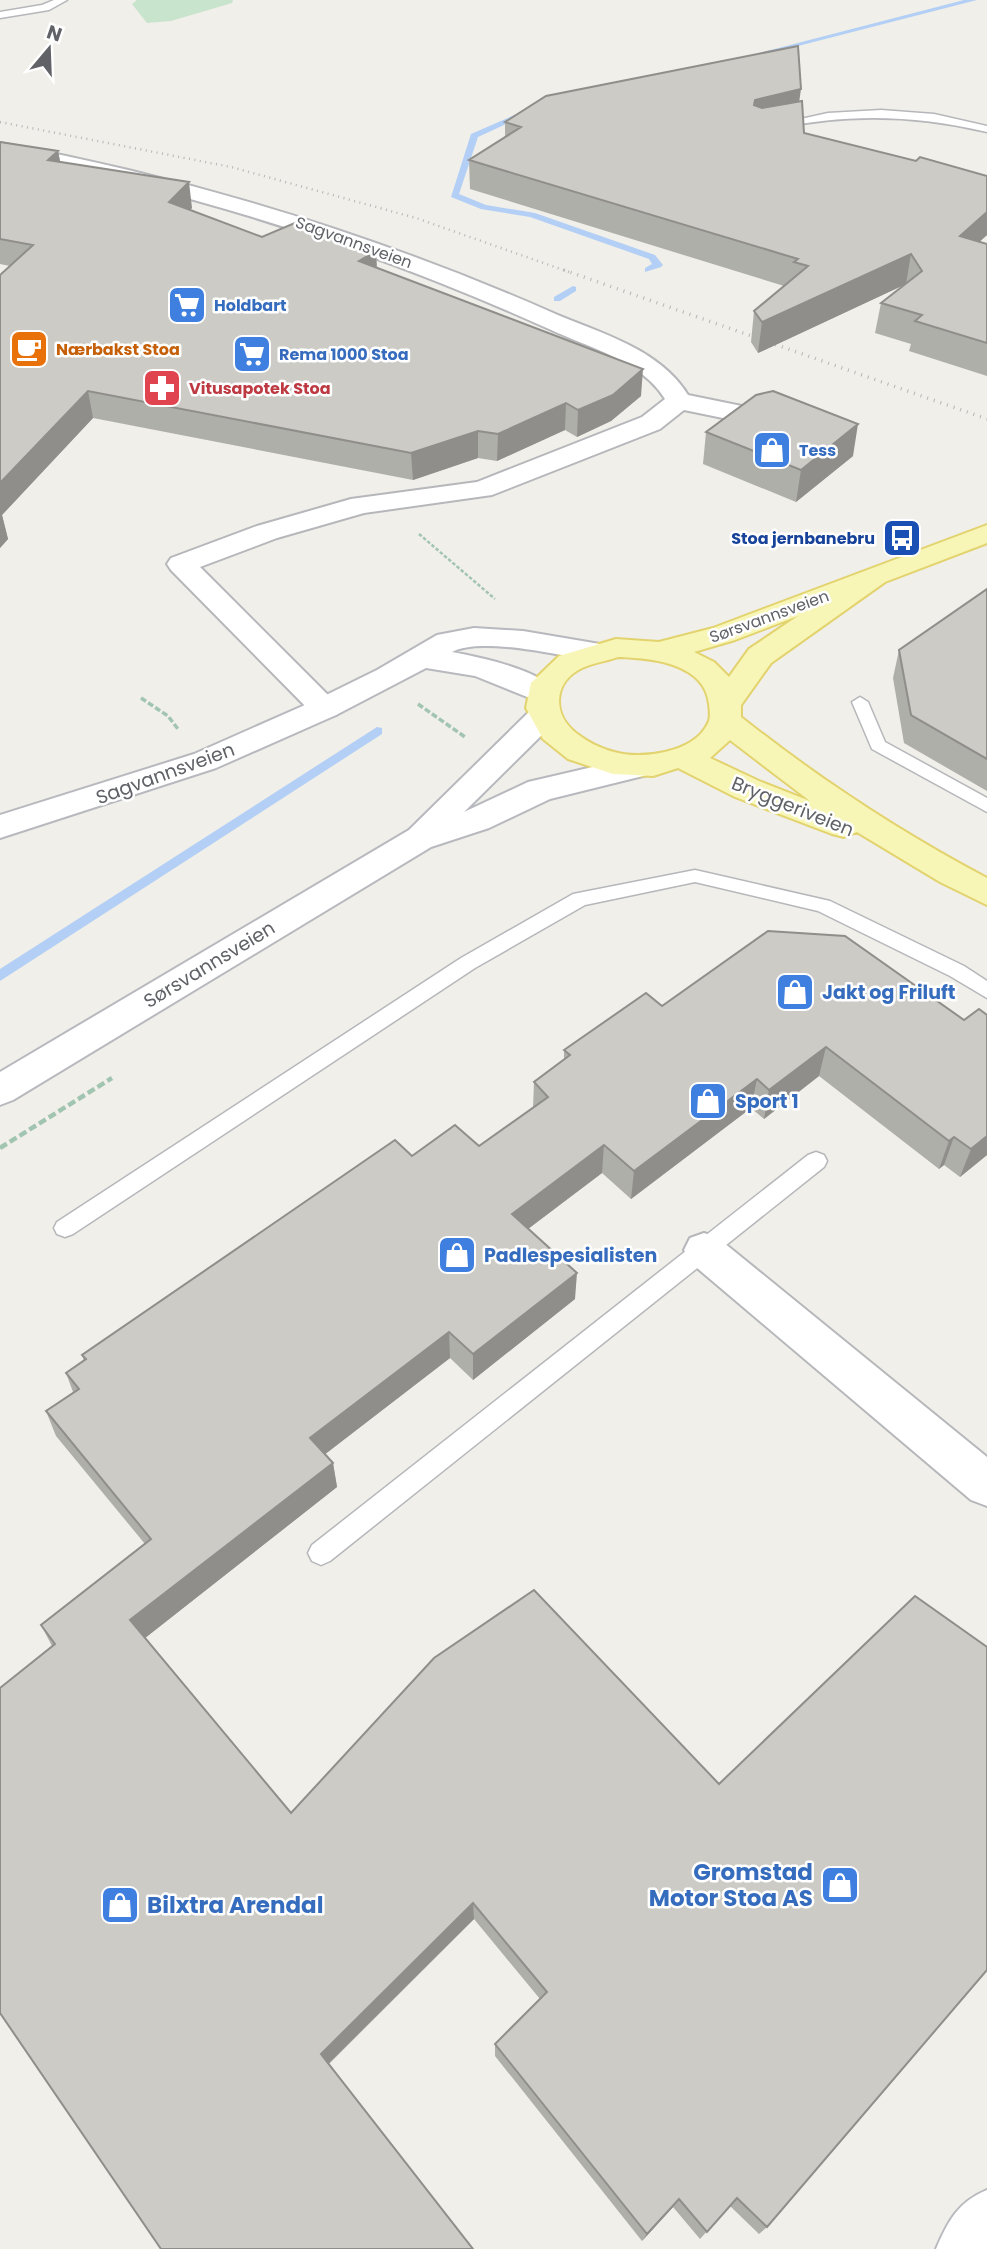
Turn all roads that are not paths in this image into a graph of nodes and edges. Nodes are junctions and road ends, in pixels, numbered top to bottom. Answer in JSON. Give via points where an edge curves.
{"nodes":[{"id":1,"x":62,"y":0,"type":"edge"},
{"id":2,"x":0,"y":15,"type":"edge"},
{"id":3,"x":987,"y":130,"type":"edge"},
{"id":4,"x":758,"y":131,"type":"edge"},
{"id":5,"x":0,"y":149,"type":"edge"},
{"id":6,"x":679,"y":401,"type":"junction"},
{"id":7,"x":757,"y":417,"type":"edge"},
{"id":8,"x":987,"y":533,"type":"edge"},
{"id":9,"x":875,"y":576,"type":"junction"},
{"id":10,"x":662,"y":651,"type":"junction"},
{"id":11,"x":594,"y":652,"type":"junction"},
{"id":12,"x":425,"y":658,"type":"junction"},
{"id":13,"x":860,"y":702,"type":"dead end"},
{"id":14,"x":543,"y":704,"type":"junction"},
{"id":15,"x":325,"y":708,"type":"junction"},
{"id":16,"x":726,"y":712,"type":"junction"},
{"id":17,"x":684,"y":758,"type":"junction"},
{"id":18,"x":645,"y":765,"type":"junction"},
{"id":19,"x":987,"y":806,"type":"edge"},
{"id":20,"x":0,"y":827,"type":"edge"},
{"id":21,"x":419,"y":839,"type":"junction"},
{"id":22,"x":905,"y":850,"type":"junction"},
{"id":23,"x":987,"y":893,"type":"edge"},
{"id":24,"x":987,"y":991,"type":"edge"},
{"id":25,"x":0,"y":1090,"type":"edge"},
{"id":26,"x":816,"y":1161,"type":"dead end"},
{"id":27,"x":65,"y":1227,"type":"dead end"},
{"id":28,"x":704,"y":1250,"type":"junction"},
{"id":29,"x":987,"y":1485,"type":"edge"},
{"id":30,"x":321,"y":1553,"type":"dead end"},
{"id":31,"x":987,"y":2219,"type":"edge"},
{"id":32,"x":965,"y":2249,"type":"edge"}],
"edges":[{"from":1,"to":2,"type":"lane","via":[[45,8]]},
{"from":3,"to":4,"type":"lane","via":[[914,114],[863,112],[805,118]]},
{"from":5,"to":6,"type":"street","name":"Sagvannsveien","via":[[172,183],[353,240],[514,304],[634,359],[662,377]]},
{"from":6,"to":7,"type":"street"},
{"from":6,"to":15,"type":"street","via":[[651,423],[482,489],[361,505],[267,532],[181,564]]},
{"from":8,"to":9,"type":"main road","name":"Sørsvannsveien"},
{"from":9,"to":10,"type":"main road","name":"Sørsvannsveien","via":[[724,634]]},
{"from":9,"to":16,"type":"main road","name":"Sørsvannsveien","via":[[760,656]]},
{"from":10,"to":11,"type":"main road"},
{"from":10,"to":16,"type":"main road","via":[[705,671],[719,685]]},
{"from":11,"to":12,"type":"street","name":"Sagvannsveien","via":[[474,637],[448,642]]},
{"from":11,"to":14,"type":"main road","via":[[570,661],[552,675]]},
{"from":12,"to":14,"type":"street","via":[[466,662],[510,675]]},
{"from":12,"to":15,"type":"street","name":"Sagvannsveien"},
{"from":13,"to":19,"type":"lane","via":[[878,745]]},
{"from":14,"to":18,"type":"main road","via":[[552,732],[569,747],[591,758]]},
{"from":14,"to":21,"type":"street","name":"Sørsvannsveien","via":[[501,762]]},
{"from":15,"to":20,"type":"street","name":"Sagvannsveien","via":[[205,761]]},
{"from":16,"to":17,"type":"main road","via":[[717,736]]},
{"from":16,"to":22,"type":"main road","name":"Bryggeriveien","via":[[775,761]]},
{"from":17,"to":18,"type":"main road"},
{"from":17,"to":22,"type":"main road","name":"Bryggeriveien","via":[[747,789]]},
{"from":18,"to":21,"type":"street","name":"Sørsvannsveien","via":[[540,790],[477,820]]},
{"from":21,"to":25,"type":"street","name":"Sørsvannsveien"},
{"from":22,"to":23,"type":"main road","name":"Bryggeriveien"},
{"from":24,"to":27,"type":"lane","via":[[957,971],[823,906],[695,876],[580,899],[468,963]]},
{"from":26,"to":28,"type":"lane"},
{"from":28,"to":29,"type":"street"},
{"from":28,"to":30,"type":"lane"},
{"from":31,"to":32,"type":"street"}]}
